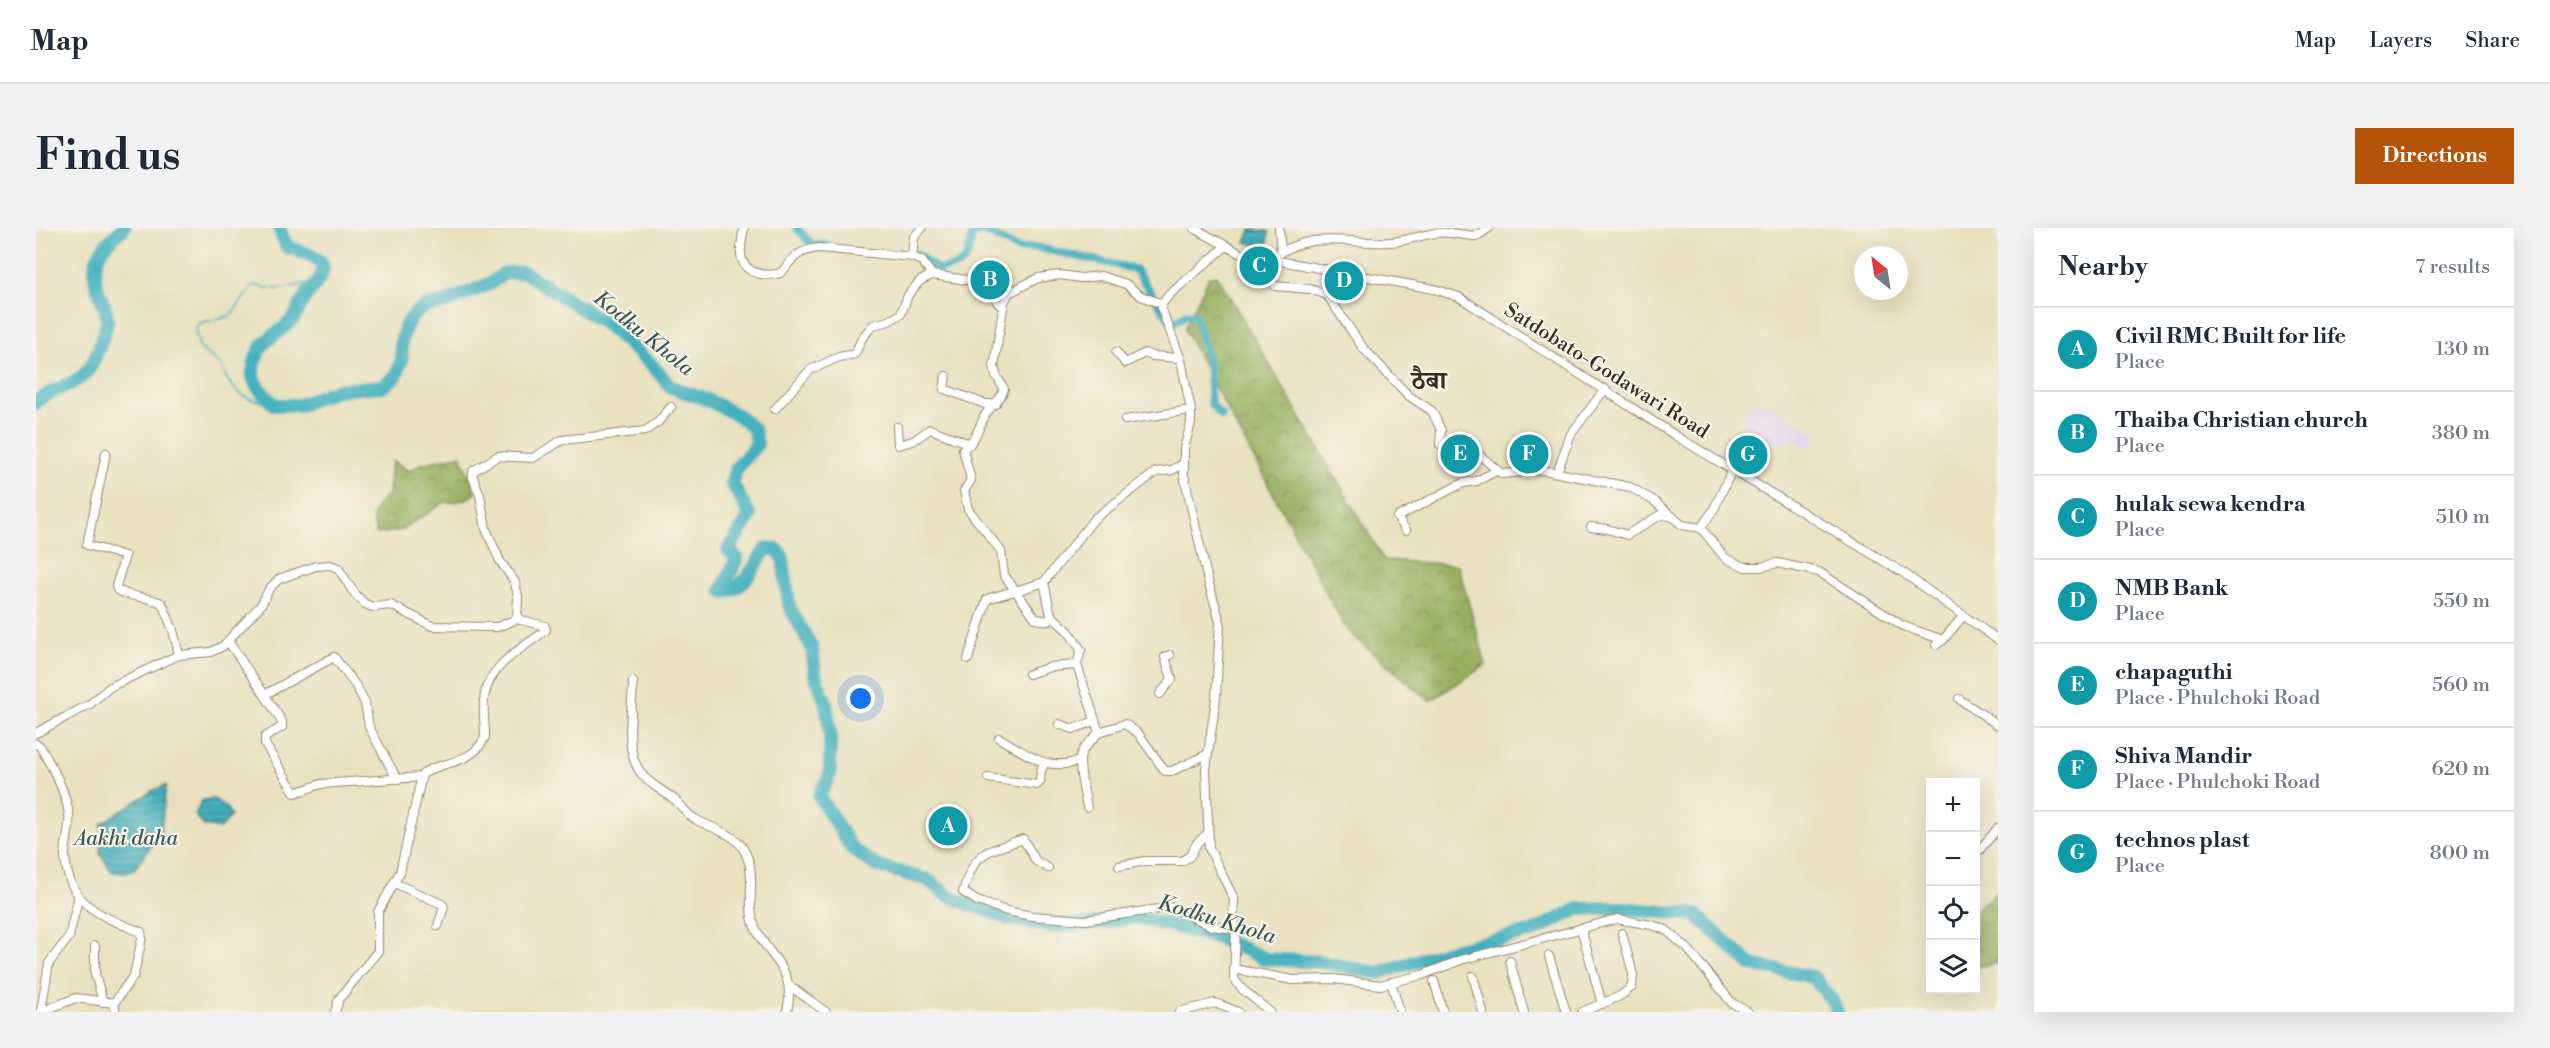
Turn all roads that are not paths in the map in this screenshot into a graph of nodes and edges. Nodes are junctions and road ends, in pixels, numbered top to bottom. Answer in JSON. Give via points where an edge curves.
{"nodes":[{"id":1,"x":744,"y":228,"type":"edge"},
{"id":2,"x":922,"y":228,"type":"edge"},
{"id":3,"x":1194,"y":228,"type":"edge"},
{"id":4,"x":1279,"y":228,"type":"edge"},
{"id":5,"x":1488,"y":228,"type":"edge"},
{"id":6,"x":1225,"y":247,"type":"junction"},
{"id":7,"x":1281,"y":251,"type":"junction"},
{"id":8,"x":912,"y":256,"type":"junction"},
{"id":9,"x":1272,"y":260,"type":"junction"},
{"id":10,"x":932,"y":275,"type":"junction"},
{"id":11,"x":1275,"y":286,"type":"dead end"},
{"id":12,"x":1162,"y":304,"type":"junction"},
{"id":13,"x":1003,"y":307,"type":"junction"},
{"id":14,"x":1116,"y":352,"type":"dead end"},
{"id":15,"x":1180,"y":358,"type":"junction"},
{"id":16,"x":945,"y":376,"type":"dead end"},
{"id":17,"x":1605,"y":389,"type":"junction"},
{"id":18,"x":996,"y":404,"type":"junction"},
{"id":19,"x":671,"y":407,"type":"dead end"},
{"id":20,"x":776,"y":409,"type":"dead end"},
{"id":21,"x":1191,"y":410,"type":"junction"},
{"id":22,"x":1125,"y":420,"type":"dead end"},
{"id":23,"x":897,"y":427,"type":"dead end"},
{"id":24,"x":970,"y":444,"type":"junction"},
{"id":25,"x":106,"y":453,"type":"dead end"},
{"id":26,"x":1183,"y":464,"type":"junction"},
{"id":27,"x":1732,"y":470,"type":"junction"},
{"id":28,"x":1496,"y":471,"type":"junction"},
{"id":29,"x":1557,"y":472,"type":"junction"},
{"id":30,"x":1672,"y":516,"type":"junction"},
{"id":31,"x":1591,"y":527,"type":"dead end"},
{"id":32,"x":1701,"y":528,"type":"junction"},
{"id":33,"x":1406,"y":530,"type":"dead end"},
{"id":34,"x":1044,"y":582,"type":"junction"},
{"id":35,"x":1014,"y":593,"type":"junction"},
{"id":36,"x":1051,"y":615,"type":"junction"},
{"id":37,"x":1964,"y":615,"type":"junction"},
{"id":38,"x":517,"y":619,"type":"junction"},
{"id":39,"x":1943,"y":640,"type":"junction"},
{"id":40,"x":1998,"y":640,"type":"edge"},
{"id":41,"x":228,"y":641,"type":"junction"},
{"id":42,"x":1936,"y":645,"type":"dead end"},
{"id":43,"x":179,"y":655,"type":"junction"},
{"id":44,"x":1170,"y":656,"type":"dead end"},
{"id":45,"x":968,"y":659,"type":"dead end"},
{"id":46,"x":1077,"y":665,"type":"junction"},
{"id":47,"x":1029,"y":674,"type":"dead end"},
{"id":48,"x":633,"y":682,"type":"dead end"},
{"id":49,"x":266,"y":694,"type":"junction"},
{"id":50,"x":1160,"y":694,"type":"dead end"},
{"id":51,"x":1959,"y":699,"type":"dead end"},
{"id":52,"x":1095,"y":721,"type":"junction"},
{"id":53,"x":1059,"y":724,"type":"dead end"},
{"id":54,"x":1998,"y":725,"type":"edge"},
{"id":55,"x":1099,"y":732,"type":"junction"},
{"id":56,"x":36,"y":733,"type":"edge"},
{"id":57,"x":999,"y":738,"type":"dead end"},
{"id":58,"x":36,"y":744,"type":"edge"},
{"id":59,"x":1208,"y":754,"type":"junction"},
{"id":60,"x":1079,"y":761,"type":"junction"},
{"id":61,"x":1045,"y":763,"type":"junction"},
{"id":62,"x":421,"y":777,"type":"junction"},
{"id":63,"x":988,"y":778,"type":"dead end"},
{"id":64,"x":397,"y":779,"type":"junction"},
{"id":65,"x":1087,"y":807,"type":"dead end"},
{"id":66,"x":1998,"y":828,"type":"edge"},
{"id":67,"x":1208,"y":833,"type":"junction"},
{"id":68,"x":1980,"y":849,"type":"edge"},
{"id":69,"x":1119,"y":866,"type":"dead end"},
{"id":70,"x":1048,"y":868,"type":"dead end"},
{"id":71,"x":393,"y":883,"type":"junction"},
{"id":72,"x":78,"y":899,"type":"junction"},
{"id":73,"x":438,"y":926,"type":"dead end"},
{"id":74,"x":1581,"y":928,"type":"junction"},
{"id":75,"x":1236,"y":933,"type":"junction"},
{"id":76,"x":1622,"y":933,"type":"dead end"},
{"id":77,"x":95,"y":946,"type":"dead end"},
{"id":78,"x":1549,"y":956,"type":"dead end"},
{"id":79,"x":1510,"y":961,"type":"dead end"},
{"id":80,"x":1234,"y":969,"type":"junction"},
{"id":81,"x":1473,"y":976,"type":"dead end"},
{"id":82,"x":1434,"y":981,"type":"dead end"},
{"id":83,"x":1391,"y":982,"type":"junction"},
{"id":84,"x":790,"y":986,"type":"junction"},
{"id":85,"x":103,"y":1002,"type":"junction"},
{"id":86,"x":114,"y":1003,"type":"junction"},
{"id":87,"x":1602,"y":1004,"type":"junction"},
{"id":88,"x":40,"y":1011,"type":"edge"},
{"id":89,"x":116,"y":1012,"type":"edge"},
{"id":90,"x":335,"y":1012,"type":"edge"},
{"id":91,"x":787,"y":1012,"type":"edge"},
{"id":92,"x":826,"y":1012,"type":"edge"},
{"id":93,"x":1179,"y":1012,"type":"edge"},
{"id":94,"x":1238,"y":1012,"type":"edge"},
{"id":95,"x":1270,"y":1012,"type":"edge"},
{"id":96,"x":1400,"y":1012,"type":"edge"},
{"id":97,"x":1443,"y":1012,"type":"edge"},
{"id":98,"x":1483,"y":1012,"type":"edge"},
{"id":99,"x":1524,"y":1012,"type":"edge"},
{"id":100,"x":1566,"y":1012,"type":"edge"},
{"id":101,"x":1582,"y":1012,"type":"edge"},
{"id":102,"x":1748,"y":1012,"type":"edge"}],
"edges":[{"from":1,"to":8,"type":"street","via":[[740,250],[746,266],[752,272],[767,275],[783,272],[796,256],[813,248]]},
{"from":2,"to":8,"type":"street","via":[[914,237]]},
{"from":3,"to":6,"type":"street","name":"Satdobato-Godawari Road"},
{"from":4,"to":7,"type":"street"},
{"from":5,"to":7,"type":"street","via":[[1478,236],[1437,232],[1388,243],[1332,237]]},
{"from":6,"to":9,"type":"street","name":"Satdobato-Godawari Road"},
{"from":6,"to":12,"type":"street"},
{"from":7,"to":9,"type":"street"},
{"from":8,"to":10,"type":"street","via":[[922,261]]},
{"from":9,"to":17,"type":"street","name":"Satdobato-Godawari Road","via":[[1453,294]]},
{"from":10,"to":13,"type":"street","via":[[974,281],[985,286]]},
{"from":10,"to":20,"type":"street","via":[[920,281],[908,295],[902,314],[873,325],[855,354],[810,370]]},
{"from":11,"to":28,"type":"street","via":[[1328,294],[1363,348],[1409,396],[1432,411],[1441,430],[1440,444],[1478,453]]},
{"from":12,"to":13,"type":"street","via":[[1141,296],[1126,284],[1101,276],[1060,275],[1038,278],[1009,293]]},
{"from":12,"to":15,"type":"street"},
{"from":13,"to":18,"type":"street","via":[[994,366],[1004,389]]},
{"from":14,"to":15,"type":"street","via":[[1125,363],[1145,353]]},
{"from":15,"to":21,"type":"street"},
{"from":16,"to":18,"type":"street","via":[[944,389],[985,404]]},
{"from":17,"to":27,"type":"street","name":"Satdobato-Godawari Road"},
{"from":17,"to":29,"type":"street","via":[[1571,434]]},
{"from":18,"to":24,"type":"street","via":[[987,412]]},
{"from":19,"to":38,"type":"street","via":[[645,431],[562,440],[533,458],[498,456],[473,471],[486,530],[514,582]]},
{"from":21,"to":22,"type":"street"},
{"from":21,"to":26,"type":"street"},
{"from":23,"to":24,"type":"street","via":[[898,445],[913,441],[930,429]]},
{"from":24,"to":35,"type":"street","via":[[963,449],[971,480],[964,492],[968,509],[1001,550],[1004,575]]},
{"from":25,"to":43,"type":"street","via":[[87,545],[125,556],[117,590],[126,596],[147,597],[162,603]]},
{"from":26,"to":34,"type":"street","via":[[1156,472],[1095,519]]},
{"from":26,"to":59,"type":"street","via":[[1220,622]]},
{"from":27,"to":32,"type":"street"},
{"from":27,"to":37,"type":"street","name":"Satdobato-Godawari Road","via":[[1902,572]]},
{"from":28,"to":29,"type":"street"},
{"from":28,"to":33,"type":"street","via":[[1398,516]]},
{"from":29,"to":30,"type":"street","via":[[1630,487]]},
{"from":30,"to":31,"type":"street","via":[[1660,515],[1627,536]]},
{"from":30,"to":32,"type":"street","via":[[1682,525]]},
{"from":32,"to":39,"type":"street","via":[[1725,558],[1745,567],[1777,562],[1819,572],[1903,626]]},
{"from":34,"to":35,"type":"street"},
{"from":34,"to":36,"type":"street"},
{"from":35,"to":36,"type":"street","via":[[1036,619],[1049,621]]},
{"from":35,"to":45,"type":"street","via":[[987,599]]},
{"from":36,"to":46,"type":"street","via":[[1081,650]]},
{"from":37,"to":39,"type":"street"},
{"from":37,"to":40,"type":"street","name":"Satdobato-Godawari Road"},
{"from":38,"to":41,"type":"street","via":[[497,627],[432,626],[391,605],[365,604],[338,568],[316,566],[279,579]]},
{"from":38,"to":62,"type":"street","via":[[545,626],[546,630],[499,666],[488,685],[482,743],[462,759],[428,770]]},
{"from":39,"to":42,"type":"street"},
{"from":41,"to":43,"type":"street","via":[[211,652]]},
{"from":41,"to":49,"type":"street"},
{"from":43,"to":56,"type":"street","via":[[110,687],[90,704]]},
{"from":44,"to":50,"type":"street","via":[[1165,657],[1172,678]]},
{"from":46,"to":47,"type":"street","via":[[1050,667]]},
{"from":46,"to":52,"type":"street"},
{"from":48,"to":84,"type":"street","via":[[628,721],[640,771],[693,818],[732,837],[745,851],[752,880],[754,926]]},
{"from":49,"to":64,"type":"street","via":[[334,657],[365,703],[369,727]]},
{"from":49,"to":64,"type":"street","via":[[283,725],[265,737],[265,744],[296,794],[321,784]]},
{"from":51,"to":54,"type":"street"},
{"from":52,"to":53,"type":"street","via":[[1073,729]]},
{"from":52,"to":55,"type":"street"},
{"from":55,"to":59,"type":"street","via":[[1125,724],[1138,733],[1165,771]]},
{"from":55,"to":60,"type":"street","via":[[1082,750]]},
{"from":57,"to":61,"type":"street"},
{"from":58,"to":72,"type":"street","via":[[59,781],[69,815],[65,856]]},
{"from":59,"to":67,"type":"street"},
{"from":60,"to":61,"type":"street","via":[[1057,766]]},
{"from":60,"to":65,"type":"street"},
{"from":61,"to":63,"type":"street","via":[[1037,784]]},
{"from":62,"to":64,"type":"street"},
{"from":62,"to":71,"type":"street","via":[[413,823],[400,872]]},
{"from":66,"to":68,"type":"street"},
{"from":67,"to":69,"type":"street","via":[[1182,861]]},
{"from":67,"to":75,"type":"street","via":[[1209,848],[1234,899]]},
{"from":70,"to":75,"type":"street","via":[[1036,861],[1023,839],[980,857],[970,867],[963,892],[1007,912],[1084,920],[1172,907]]},
{"from":71,"to":73,"type":"street","via":[[442,903]]},
{"from":71,"to":90,"type":"street","via":[[378,912],[380,943],[376,955],[346,989]]},
{"from":72,"to":86,"type":"street","via":[[141,932],[134,975]]},
{"from":72,"to":88,"type":"street","via":[[69,937],[50,963]]},
{"from":74,"to":83,"type":"street"},
{"from":74,"to":87,"type":"street"},
{"from":74,"to":102,"type":"street","via":[[1617,919],[1666,930],[1688,949],[1732,1003]]},
{"from":75,"to":80,"type":"street"},
{"from":76,"to":87,"type":"street","via":[[1633,974],[1632,987]]},
{"from":77,"to":85,"type":"street","via":[[95,974]]},
{"from":78,"to":100,"type":"street"},
{"from":79,"to":99,"type":"street"},
{"from":80,"to":83,"type":"street","via":[[1293,980],[1334,979],[1380,985]]},
{"from":80,"to":95,"type":"street","via":[[1234,979],[1242,989]]},
{"from":81,"to":98,"type":"street"},
{"from":82,"to":97,"type":"street"},
{"from":83,"to":96,"type":"street"},
{"from":84,"to":91,"type":"street"},
{"from":84,"to":92,"type":"street"},
{"from":85,"to":86,"type":"street"},
{"from":85,"to":88,"type":"street","via":[[76,999]]},
{"from":86,"to":89,"type":"street"},
{"from":87,"to":101,"type":"street"},
{"from":93,"to":94,"type":"street","via":[[1215,1003]]}]}
